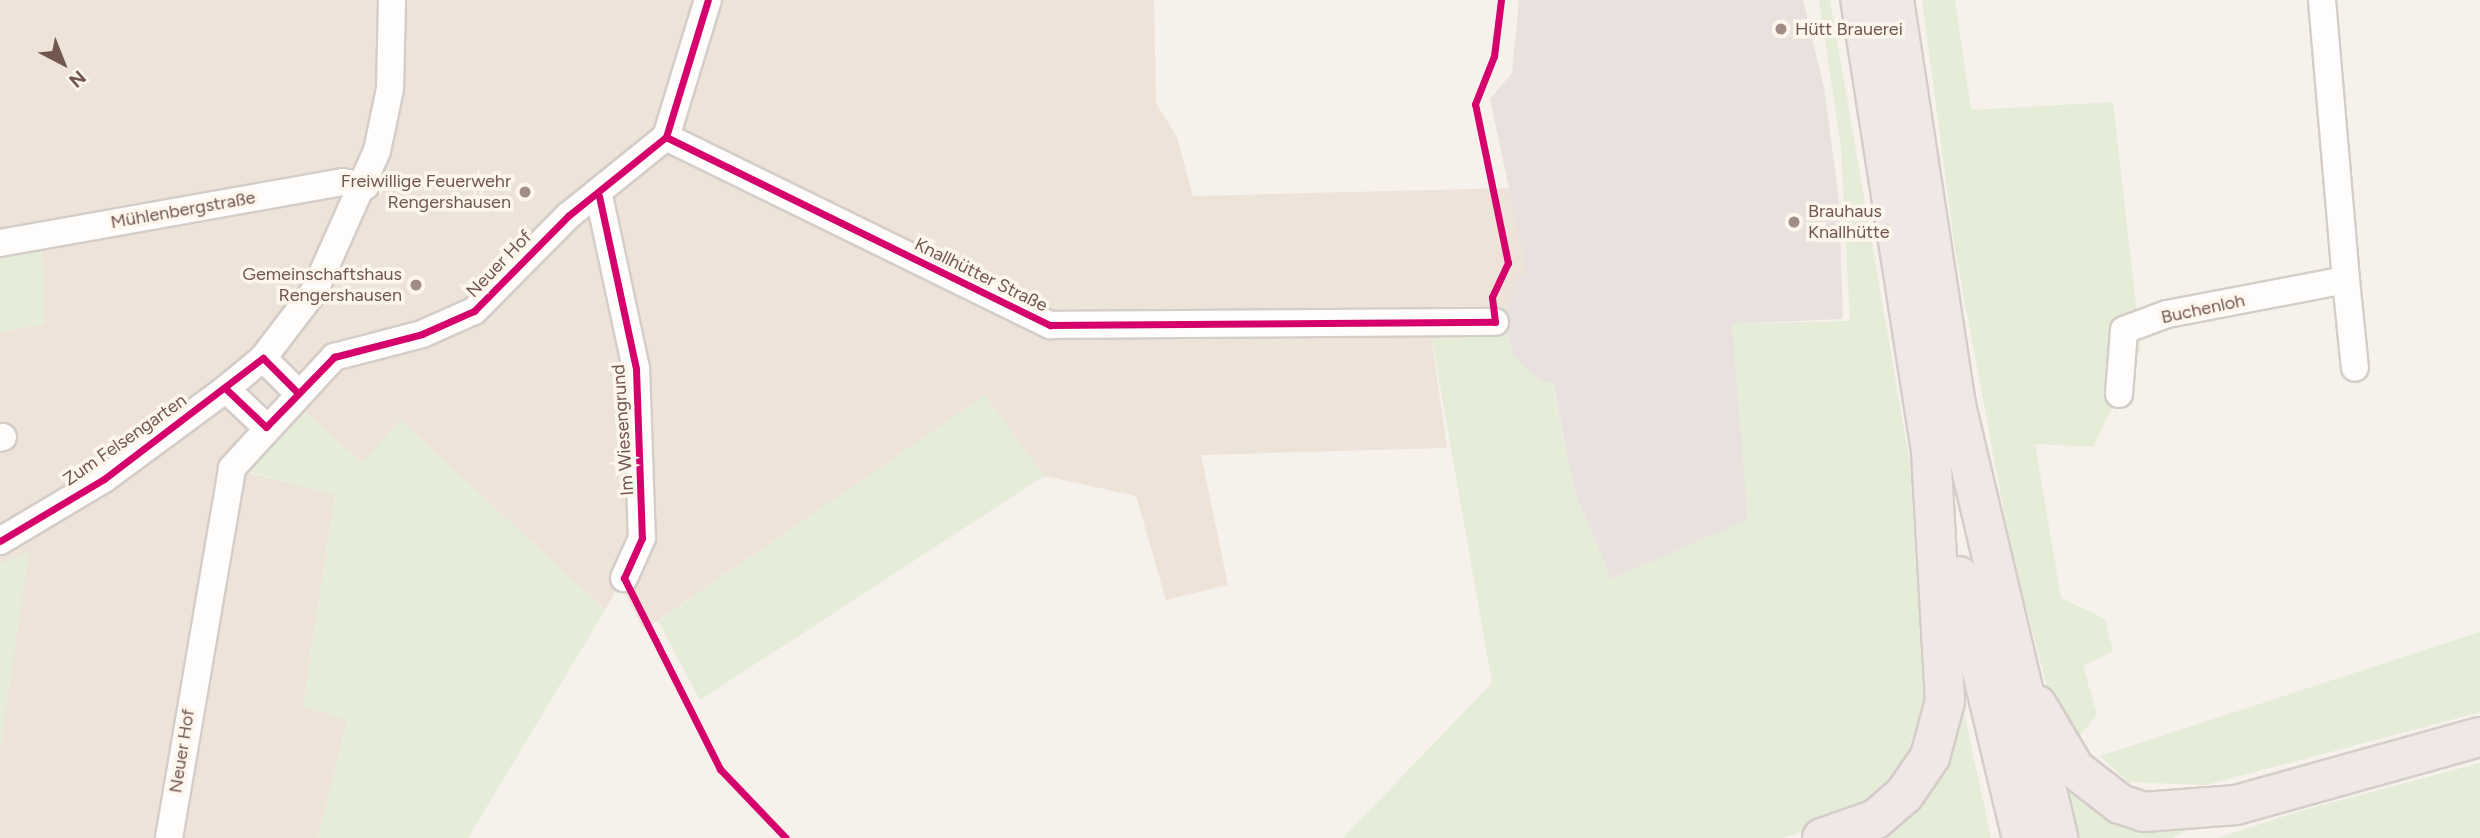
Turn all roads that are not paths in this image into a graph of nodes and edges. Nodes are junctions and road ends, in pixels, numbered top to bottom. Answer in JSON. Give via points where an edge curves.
{"nodes":[{"id":1,"x":392,"y":0,"type":"edge"},
{"id":2,"x":708,"y":0,"type":"edge"},
{"id":3,"x":1860,"y":0,"type":"edge"},
{"id":4,"x":1894,"y":0,"type":"edge"},
{"id":5,"x":2322,"y":0,"type":"edge"},
{"id":6,"x":666,"y":137,"type":"junction"},
{"id":7,"x":366,"y":186,"type":"junction"},
{"id":8,"x":599,"y":196,"type":"junction"},
{"id":9,"x":0,"y":243,"type":"edge"},
{"id":10,"x":2346,"y":280,"type":"junction"},
{"id":11,"x":1495,"y":322,"type":"dead end"},
{"id":12,"x":263,"y":358,"type":"junction"},
{"id":13,"x":2355,"y":368,"type":"dead end"},
{"id":14,"x":226,"y":389,"type":"junction"},
{"id":15,"x":297,"y":392,"type":"junction"},
{"id":16,"x":2119,"y":394,"type":"dead end"},
{"id":17,"x":266,"y":428,"type":"junction"},
{"id":18,"x":1931,"y":451,"type":"junction"},
{"id":19,"x":0,"y":541,"type":"edge"},
{"id":20,"x":1996,"y":576,"type":"junction"},
{"id":21,"x":624,"y":578,"type":"dead end"},
{"id":22,"x":2480,"y":737,"type":"edge"},
{"id":23,"x":2480,"y":757,"type":"edge"},
{"id":24,"x":169,"y":838,"type":"edge"},
{"id":25,"x":1822,"y":838,"type":"edge"},
{"id":26,"x":2021,"y":838,"type":"edge"},
{"id":27,"x":2058,"y":838,"type":"edge"},
{"id":28,"x":2201,"y":838,"type":"edge"}],
"edges":[{"from":1,"to":7,"type":"street","name":"Zum Felsengarten","via":[[390,89]]},
{"from":2,"to":6,"type":"street"},
{"from":3,"to":18,"type":"highway"},
{"from":4,"to":20,"type":"highway","via":[[1941,326]]},
{"from":5,"to":10,"type":"street"},
{"from":6,"to":8,"type":"street","name":"Neuer Hof"},
{"from":6,"to":11,"type":"street","name":"Knallhütter Straße","via":[[1050,325]]},
{"from":7,"to":9,"type":"street","name":"Mühlenbergstraße","via":[[343,182]]},
{"from":7,"to":12,"type":"street","name":"Zum Felsengarten","via":[[315,290]]},
{"from":8,"to":15,"type":"street","name":"Neuer Hof","via":[[568,216],[474,311],[422,334],[334,357]]},
{"from":8,"to":21,"type":"street","name":"Im Wiesengrund","via":[[636,369],[642,538]]},
{"from":10,"to":13,"type":"street"},
{"from":10,"to":16,"type":"street","name":"Buchenloh","via":[[2167,314],[2124,330]]},
{"from":12,"to":14,"type":"street","name":"Zum Felsengarten"},
{"from":12,"to":15,"type":"street"},
{"from":14,"to":17,"type":"street"},
{"from":14,"to":19,"type":"street","name":"Zum Felsengarten","via":[[104,479]]},
{"from":15,"to":17,"type":"street","name":"Neuer Hof"},
{"from":17,"to":24,"type":"street","name":"Neuer Hof","via":[[232,468]]},
{"from":18,"to":25,"type":"highway","via":[[1945,671],[1939,733],[1904,795],[1876,819]]},
{"from":18,"to":26,"type":"highway"},
{"from":20,"to":22,"type":"highway","via":[[2043,719],[2075,769],[2120,804],[2144,812],[2211,810]]},
{"from":20,"to":27,"type":"highway"},
{"from":23,"to":28,"type":"highway"}]}
